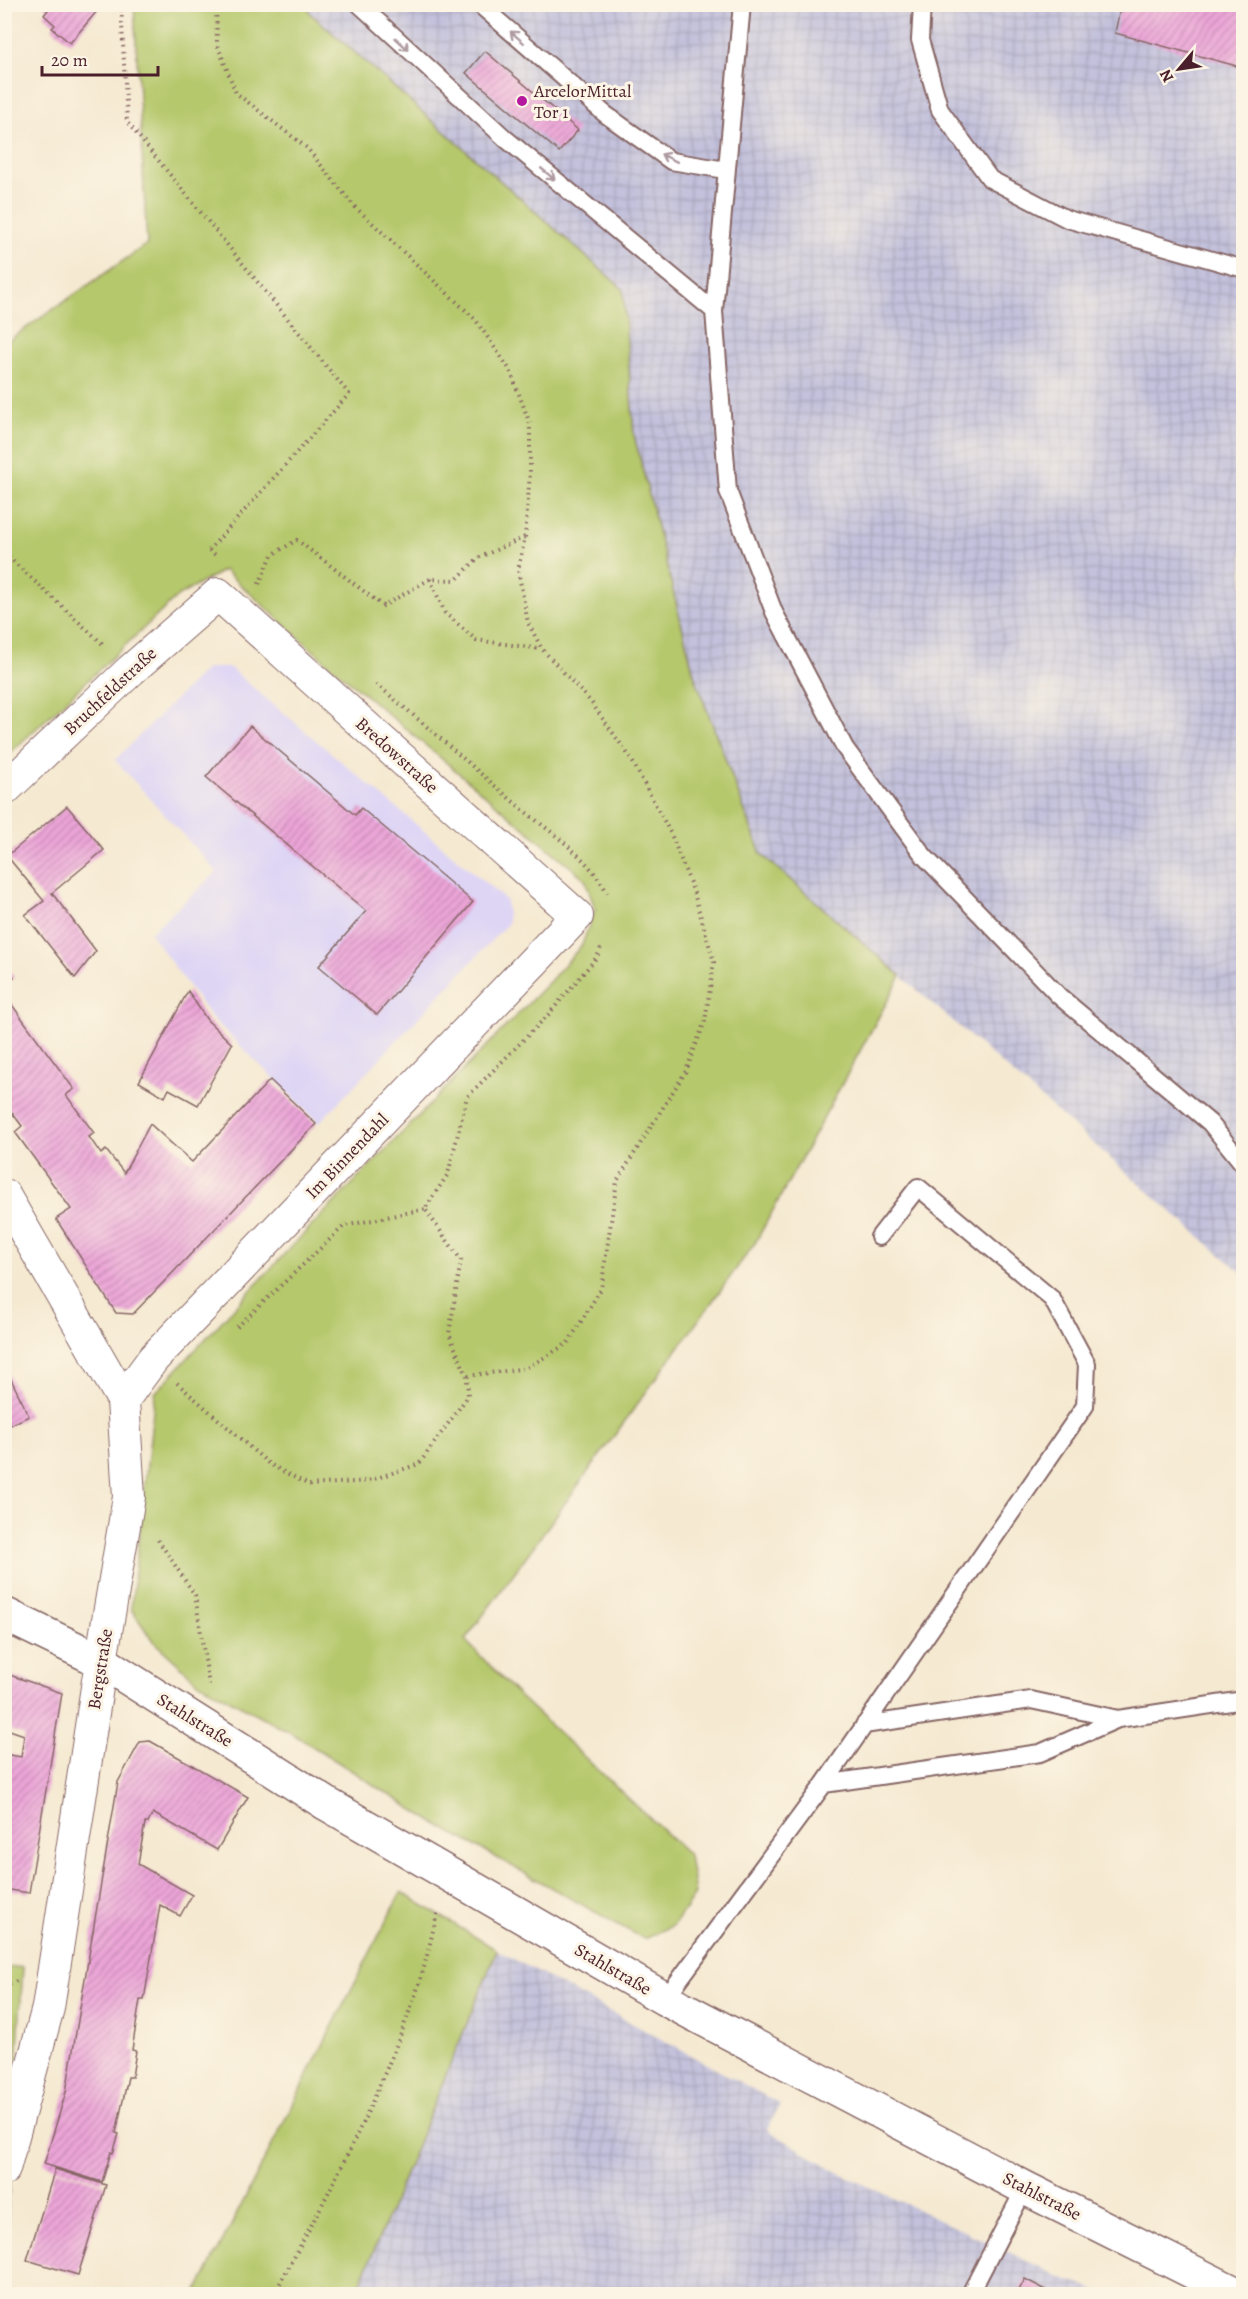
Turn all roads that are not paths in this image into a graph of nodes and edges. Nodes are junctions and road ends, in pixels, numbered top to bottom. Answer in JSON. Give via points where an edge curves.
{"nodes":[{"id":1,"x":359,"y":4,"type":"edge"},
{"id":2,"x":479,"y":4,"type":"edge"},
{"id":3,"x":742,"y":4,"type":"edge"},
{"id":4,"x":922,"y":4,"type":"edge"},
{"id":5,"x":726,"y":170,"type":"junction"},
{"id":6,"x":1244,"y":268,"type":"edge"},
{"id":7,"x":714,"y":311,"type":"junction"},
{"id":8,"x":218,"y":594,"type":"joint"},
{"id":9,"x":4,"y":790,"type":"edge"},
{"id":10,"x":577,"y":916,"type":"joint"},
{"id":11,"x":1244,"y":1165,"type":"edge"},
{"id":12,"x":4,"y":1195,"type":"edge"},
{"id":13,"x":879,"y":1237,"type":"dead end"},
{"id":14,"x":123,"y":1400,"type":"junction"},
{"id":15,"x":4,"y":1614,"type":"edge"},
{"id":16,"x":101,"y":1661,"type":"junction"},
{"id":17,"x":1244,"y":1700,"type":"edge"},
{"id":18,"x":1118,"y":1719,"type":"junction"},
{"id":19,"x":864,"y":1725,"type":"junction"},
{"id":20,"x":824,"y":1784,"type":"junction"},
{"id":21,"x":665,"y":1999,"type":"junction"},
{"id":22,"x":4,"y":2169,"type":"edge"},
{"id":23,"x":1025,"y":2188,"type":"junction"},
{"id":24,"x":970,"y":2295,"type":"edge"},
{"id":25,"x":1237,"y":2295,"type":"edge"}],
"edges":[{"from":1,"to":7,"type":"lane","one_way":true,"via":[[506,139]]},
{"from":5,"to":2,"type":"lane","one_way":true,"via":[[671,161],[604,114]]},
{"from":3,"to":5,"type":"lane"},
{"from":4,"to":6,"type":"lane","via":[[920,40],[940,110],[990,179],[1067,219]]},
{"from":5,"to":7,"type":"lane"},
{"from":7,"to":11,"type":"lane","via":[[728,490],[774,612],[845,748],[924,856],[1059,996],[1210,1123]]},
{"from":8,"to":9,"type":"street","name":"Bruchfeldstraße"},
{"from":8,"to":10,"type":"street","name":"Bredowstraße"},
{"from":10,"to":14,"type":"street","name":"Im Binnendahl","via":[[153,1359]]},
{"from":12,"to":14,"type":"street","name":"Bergstraße"},
{"from":13,"to":19,"type":"lane","via":[[918,1187],[1053,1299],[1087,1364],[1085,1406]]},
{"from":14,"to":16,"type":"street","name":"Bergstraße","via":[[129,1497]]},
{"from":15,"to":16,"type":"street","name":"Stahlstraße"},
{"from":16,"to":21,"type":"street","name":"Stahlstraße","via":[[327,1804]]},
{"from":16,"to":22,"type":"street","name":"Bergstraße","via":[[48,2008]]},
{"from":17,"to":18,"type":"lane"},
{"from":18,"to":19,"type":"lane","via":[[1031,1700]]},
{"from":18,"to":20,"type":"lane","via":[[1040,1753]]},
{"from":19,"to":20,"type":"lane"},
{"from":20,"to":21,"type":"lane"},
{"from":21,"to":23,"type":"street","name":"Stahlstraße"},
{"from":23,"to":24,"type":"lane"},
{"from":23,"to":25,"type":"street","name":"Stahlstraße"}]}
